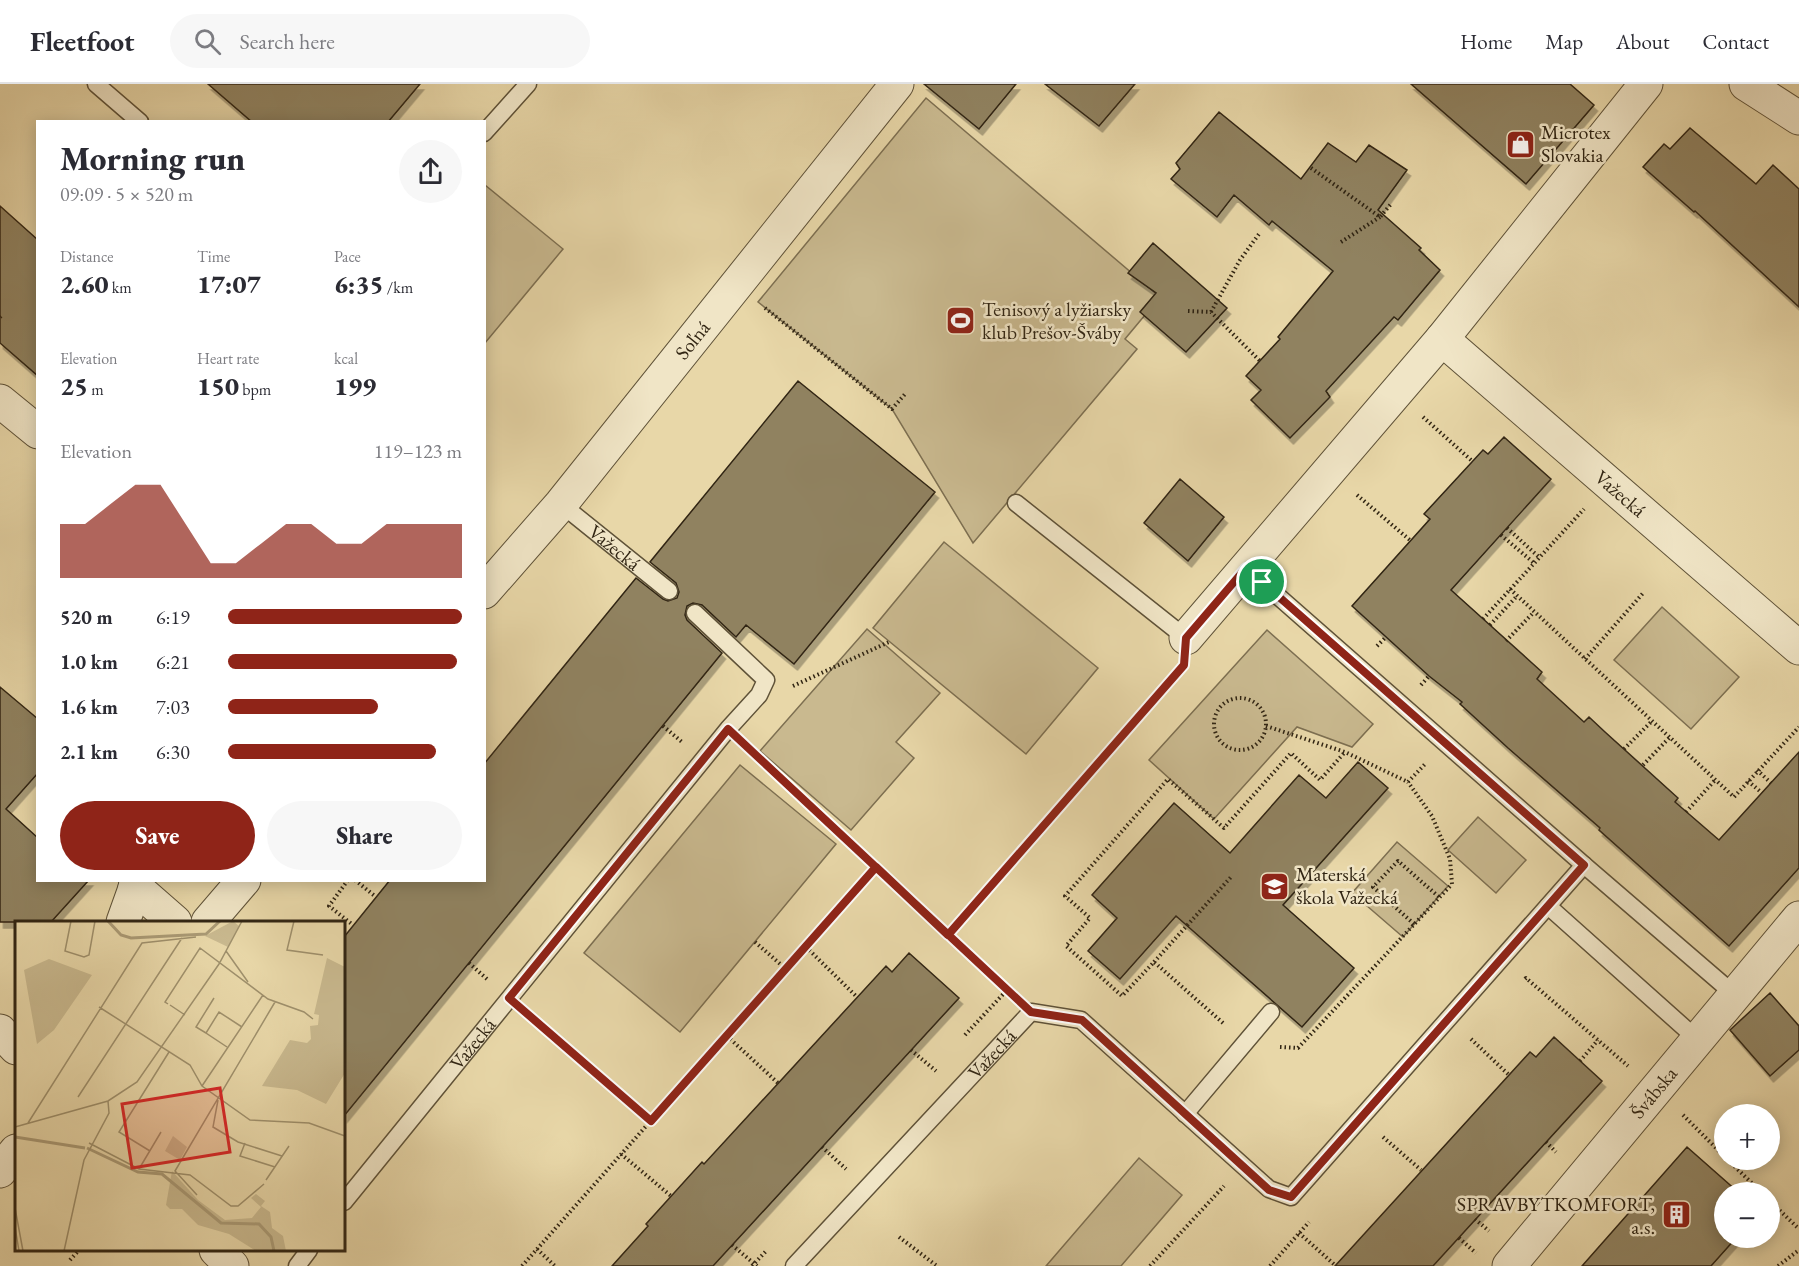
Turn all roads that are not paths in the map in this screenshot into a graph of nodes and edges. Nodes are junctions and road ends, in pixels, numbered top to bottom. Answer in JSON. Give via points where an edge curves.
{"nodes":[{"id":1,"x":96,"y":84,"type":"edge"},
{"id":2,"x":528,"y":84,"type":"edge"},
{"id":3,"x":897,"y":84,"type":"edge"},
{"id":4,"x":1646,"y":84,"type":"edge"},
{"id":5,"x":1746,"y":84,"type":"edge"},
{"id":6,"x":1799,"y":118,"type":"edge"},
{"id":7,"x":138,"y":120,"type":"edge"},
{"id":8,"x":486,"y":131,"type":"edge"},
{"id":9,"x":1442,"y":339,"type":"junction"},
{"id":10,"x":0,"y":401,"type":"edge"},
{"id":11,"x":36,"y":430,"type":"edge"},
{"id":12,"x":1016,"y":503,"type":"dead end"},
{"id":13,"x":561,"y":504,"type":"junction"},
{"id":14,"x":1246,"y":568,"type":"junction"},
{"id":15,"x":486,"y":590,"type":"edge"},
{"id":16,"x":669,"y":591,"type":"dead end"},
{"id":17,"x":695,"y":613,"type":"dead end"},
{"id":18,"x":1186,"y":638,"type":"joint"},
{"id":19,"x":1799,"y":648,"type":"edge"},
{"id":20,"x":1584,"y":865,"type":"junction"},
{"id":21,"x":242,"y":882,"type":"edge"},
{"id":22,"x":137,"y":884,"type":"edge"},
{"id":23,"x":1548,"y":906,"type":"junction"},
{"id":24,"x":1799,"y":918,"type":"edge"},
{"id":25,"x":123,"y":921,"type":"edge"},
{"id":26,"x":175,"y":921,"type":"edge"},
{"id":27,"x":209,"y":921,"type":"edge"},
{"id":28,"x":1735,"y":995,"type":"junction"},
{"id":29,"x":1271,"y":1012,"type":"dead end"},
{"id":30,"x":0,"y":1031,"type":"edge"},
{"id":31,"x":1698,"y":1040,"type":"junction"},
{"id":32,"x":15,"y":1047,"type":"edge"},
{"id":33,"x":1185,"y":1113,"type":"junction"},
{"id":34,"x":15,"y":1152,"type":"edge"},
{"id":35,"x":0,"y":1171,"type":"edge"},
{"id":36,"x":345,"y":1201,"type":"edge"},
{"id":37,"x":217,"y":1251,"type":"edge"},
{"id":38,"x":308,"y":1251,"type":"edge"},
{"id":39,"x":232,"y":1266,"type":"edge"},
{"id":40,"x":297,"y":1266,"type":"edge"},
{"id":41,"x":794,"y":1266,"type":"edge"},
{"id":42,"x":1509,"y":1266,"type":"edge"}],
"edges":[{"from":1,"to":7,"type":"lane"},
{"from":2,"to":8,"type":"lane"},
{"from":3,"to":13,"type":"street","name":"Soľná"},
{"from":4,"to":9,"type":"street"},
{"from":5,"to":6,"type":"street"},
{"from":9,"to":14,"type":"street"},
{"from":9,"to":19,"type":"street","name":"Važecká"},
{"from":10,"to":11,"type":"street"},
{"from":12,"to":18,"type":"lane"},
{"from":13,"to":15,"type":"street","name":"Soľná"},
{"from":13,"to":16,"type":"lane","name":"Važecká"},
{"from":14,"to":18,"type":"street"},
{"from":14,"to":20,"type":"lane"},
{"from":17,"to":36,"type":"lane","name":"Važecká","via":[[766,680],[759,695]]},
{"from":20,"to":23,"type":"lane","name":"Važecká"},
{"from":20,"to":28,"type":"lane"},
{"from":21,"to":27,"type":"street"},
{"from":22,"to":25,"type":"street"},
{"from":22,"to":26,"type":"street"},
{"from":23,"to":31,"type":"lane"},
{"from":23,"to":33,"type":"lane","name":"Važecká","via":[[1291,1197],[1269,1190]]},
{"from":24,"to":28,"type":"street","name":"Švábska"},
{"from":28,"to":31,"type":"street","name":"Švábska"},
{"from":29,"to":33,"type":"lane"},
{"from":30,"to":32,"type":"street"},
{"from":31,"to":42,"type":"street","name":"Švábska"},
{"from":33,"to":41,"type":"lane","name":"Važecká","via":[[1082,1020],[1031,1012]]},
{"from":34,"to":35,"type":"street"},
{"from":37,"to":39,"type":"street"},
{"from":38,"to":40,"type":"lane"}]}
